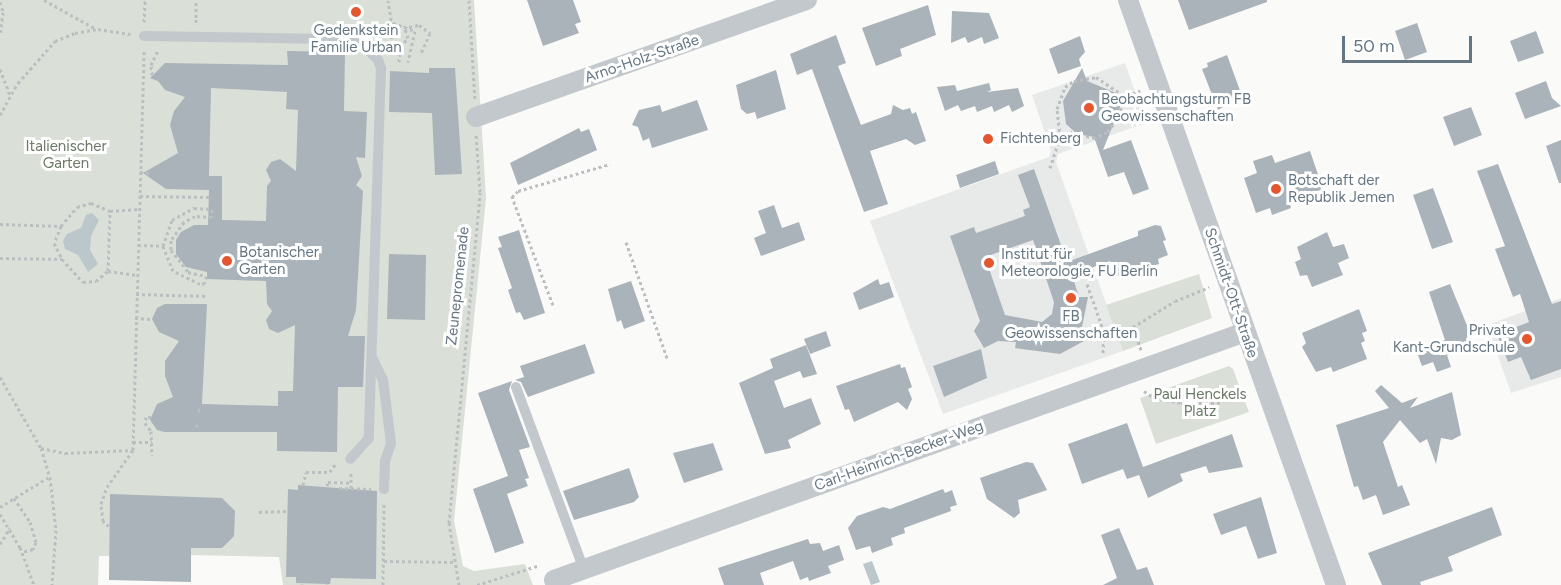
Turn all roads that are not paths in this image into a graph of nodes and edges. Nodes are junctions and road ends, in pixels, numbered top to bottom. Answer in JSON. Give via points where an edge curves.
{"nodes":[{"id":1,"x":807,"y":0,"type":"edge"},
{"id":2,"x":1128,"y":0,"type":"edge"},
{"id":3,"x":784,"y":4,"type":"edge"},
{"id":4,"x":144,"y":36,"type":"road end"},
{"id":5,"x":476,"y":117,"type":"road end"},
{"id":6,"x":1245,"y":332,"type":"junction"},
{"id":7,"x":372,"y":356,"type":"junction"},
{"id":8,"x":516,"y":387,"type":"dead end"},
{"id":9,"x":344,"y":459,"type":"road end"},
{"id":10,"x":384,"y":489,"type":"road end"},
{"id":11,"x":584,"y":570,"type":"junction"},
{"id":12,"x":554,"y":580,"type":"dead end"},
{"id":13,"x":1336,"y":585,"type":"edge"}],
"edges":[{"from":1,"to":3,"type":"street","name":"Arno-Holz-Straße"},
{"from":2,"to":6,"type":"street","name":"Schmidt-Ott-Straße"},
{"from":3,"to":5,"type":"street","name":"Arno-Holz-Straße"},
{"from":4,"to":7,"type":"lane","via":[[344,39],[362,44],[378,60],[381,68]]},
{"from":6,"to":11,"type":"street","name":"Carl-Heinrich-Becker-Weg"},
{"from":6,"to":13,"type":"street","name":"Schmidt-Ott-Straße"},
{"from":7,"to":9,"type":"lane","via":[[369,438]]},
{"from":7,"to":10,"type":"lane","via":[[383,380],[391,443],[385,460]]},
{"from":8,"to":11,"type":"lane"},
{"from":11,"to":12,"type":"street","name":"Carl-Heinrich-Becker-Weg"}]}
